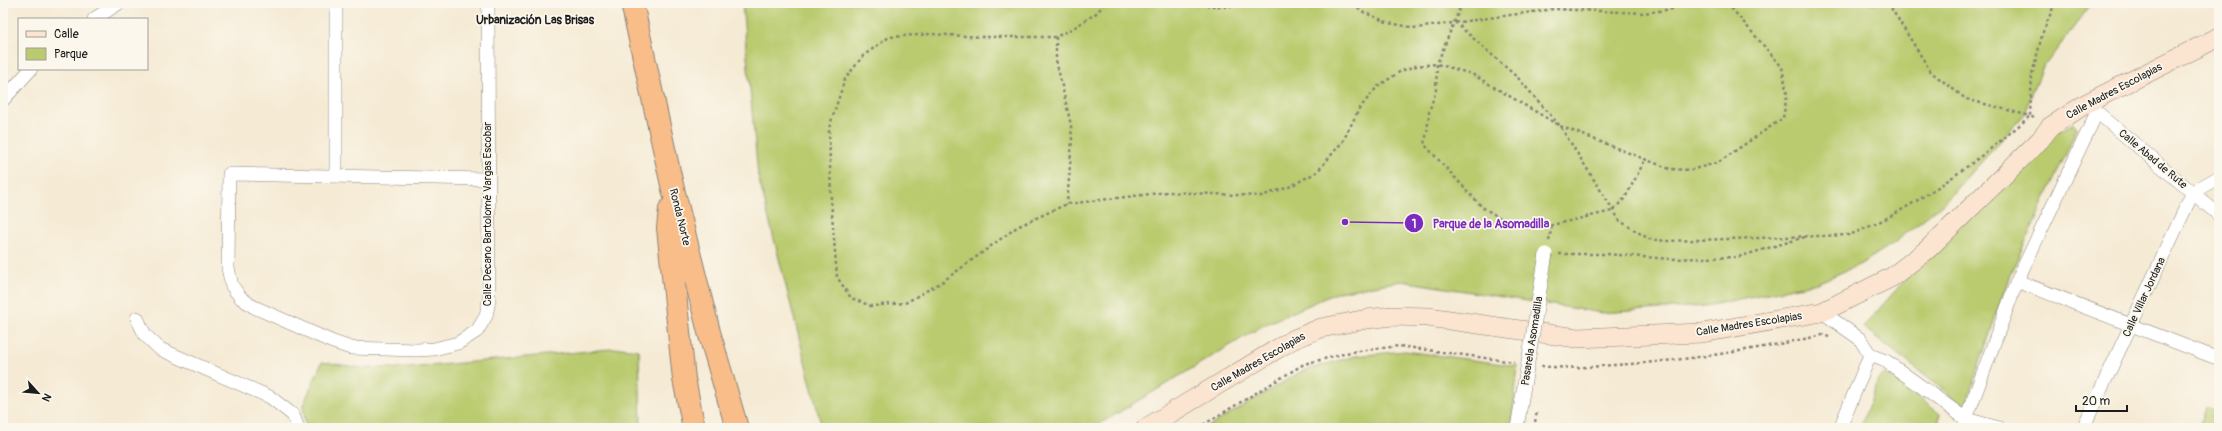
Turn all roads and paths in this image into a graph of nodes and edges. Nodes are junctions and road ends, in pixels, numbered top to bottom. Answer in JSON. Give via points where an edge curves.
{"nodes":[{"id":1,"x":119,"y":3,"type":"edge"},
{"id":2,"x":336,"y":3,"type":"edge"},
{"id":3,"x":488,"y":3,"type":"edge"},
{"id":4,"x":632,"y":3,"type":"edge"},
{"id":5,"x":1104,"y":3,"type":"edge"},
{"id":6,"x":1188,"y":3,"type":"edge"},
{"id":7,"x":1260,"y":3,"type":"edge"},
{"id":8,"x":1354,"y":3,"type":"edge"},
{"id":9,"x":1462,"y":3,"type":"edge"},
{"id":10,"x":1681,"y":3,"type":"edge"},
{"id":11,"x":1727,"y":3,"type":"edge"},
{"id":12,"x":1888,"y":3,"type":"edge"},
{"id":13,"x":2055,"y":3,"type":"edge"},
{"id":14,"x":96,"y":18,"type":"edge"},
{"id":15,"x":1455,"y":22,"type":"junction"},
{"id":16,"x":1056,"y":37,"type":"junction"},
{"id":17,"x":2219,"y":37,"type":"edge"},
{"id":18,"x":1437,"y":64,"type":"junction"},
{"id":19,"x":30,"y":70,"type":"edge"},
{"id":20,"x":3,"y":100,"type":"edge"},
{"id":21,"x":2092,"y":108,"type":"junction"},
{"id":22,"x":2030,"y":116,"type":"junction"},
{"id":23,"x":1560,"y":126,"type":"junction"},
{"id":24,"x":2050,"y":127,"type":"junction"},
{"id":25,"x":1644,"y":160,"type":"junction"},
{"id":26,"x":336,"y":176,"type":"junction"},
{"id":27,"x":2219,"y":177,"type":"edge"},
{"id":28,"x":487,"y":179,"type":"junction"},
{"id":29,"x":672,"y":186,"type":"junction"},
{"id":30,"x":2193,"y":192,"type":"junction"},
{"id":31,"x":1067,"y":204,"type":"junction"},
{"id":32,"x":1612,"y":211,"type":"junction"},
{"id":33,"x":2219,"y":215,"type":"edge"},
{"id":34,"x":1810,"y":236,"type":"junction"},
{"id":35,"x":1546,"y":254,"type":"joint"},
{"id":36,"x":2018,"y":281,"type":"junction"},
{"id":37,"x":1822,"y":312,"type":"junction"},
{"id":38,"x":137,"y":318,"type":"dead end"},
{"id":39,"x":2131,"y":324,"type":"junction"},
{"id":40,"x":1870,"y":355,"type":"junction"},
{"id":41,"x":2219,"y":359,"type":"edge"},
{"id":42,"x":1965,"y":423,"type":"edge"},
{"id":43,"x":298,"y":428,"type":"edge"},
{"id":44,"x":694,"y":428,"type":"edge"},
{"id":45,"x":737,"y":428,"type":"edge"},
{"id":46,"x":1146,"y":428,"type":"edge"},
{"id":47,"x":1518,"y":428,"type":"edge"},
{"id":48,"x":1840,"y":428,"type":"edge"},
{"id":49,"x":1999,"y":428,"type":"edge"},
{"id":50,"x":2083,"y":428,"type":"edge"}],
"edges":[{"from":1,"to":14,"type":"street"},
{"from":2,"to":26,"type":"street"},
{"from":3,"to":28,"type":"street","name":"Calle Decano Bartolomé Vargas Escobar"},
{"from":4,"to":29,"type":"highway","name":"Ronda Norte"},
{"from":5,"to":16,"type":"path","via":[[1098,12]]},
{"from":6,"to":7,"type":"path","via":[[1223,7]]},
{"from":8,"to":15,"type":"path","via":[[1361,12],[1389,23],[1416,28]]},
{"from":9,"to":15,"type":"path"},
{"from":10,"to":15,"type":"path","via":[[1673,9],[1644,13],[1554,8]]},
{"from":11,"to":25,"type":"path","via":[[1782,67],[1787,96],[1783,118],[1719,162],[1691,170],[1670,169]]},
{"from":12,"to":22,"type":"path","via":[[1931,72],[1966,99]]},
{"from":13,"to":22,"type":"path","via":[[2043,32],[2032,74]]},
{"from":15,"to":18,"type":"path"},
{"from":15,"to":23,"type":"path","via":[[1518,78]]},
{"from":16,"to":31,"type":"path","via":[[1056,60],[1072,140]]},
{"from":16,"to":31,"type":"path","via":[[931,34],[889,37],[863,56],[845,79],[828,128],[837,277],[851,298],[872,306],[905,303],[942,282],[1017,227]]},
{"from":17,"to":21,"type":"street","name":"Calle Madres Escolapias"},
{"from":18,"to":23,"type":"path","via":[[1472,74]]},
{"from":18,"to":31,"type":"path","via":[[1416,66],[1401,71],[1377,87],[1359,109],[1343,142],[1317,172],[1289,187],[1261,196],[1167,192]]},
{"from":18,"to":32,"type":"path","via":[[1436,90],[1429,112],[1428,133],[1424,144],[1482,207],[1505,221],[1528,227],[1552,225]]},
{"from":19,"to":20,"type":"street"},
{"from":21,"to":24,"type":"street","name":"Calle Madres Escolapias"},
{"from":21,"to":30,"type":"street","name":"Calle Abad de Rute"},
{"from":21,"to":36,"type":"street","name":"Calle Madres Escolapias"},
{"from":22,"to":24,"type":"path"},
{"from":22,"to":34,"type":"path","via":[[1943,183],[1869,228],[1849,235]]},
{"from":23,"to":25,"type":"path"},
{"from":23,"to":32,"type":"path"},
{"from":24,"to":37,"type":"street","name":"Calle Madres Escolapias","via":[[2040,140],[1928,249],[1892,277]]},
{"from":25,"to":32,"type":"path","via":[[1625,198]]},
{"from":26,"to":28,"type":"street"},
{"from":26,"to":28,"type":"street","name":"Calle Decano Bartolomé Vargas Escobar","via":[[229,174],[228,268],[232,286],[241,298],[254,307],[339,344],[351,348],[416,350],[458,343],[477,331],[486,316],[489,300]]},
{"from":27,"to":30,"type":"street"},
{"from":29,"to":44,"type":"highway","via":[[668,228],[684,379]]},
{"from":29,"to":45,"type":"highway","name":"Ronda Norte","via":[[709,332]]},
{"from":30,"to":33,"type":"street","name":"Calle Abad de Rute"},
{"from":30,"to":39,"type":"street","name":"Calle Villar Jordana"},
{"from":32,"to":34,"type":"path","via":[[1620,221],[1649,239],[1666,241]]},
{"from":34,"to":35,"type":"path","via":[[1738,257],[1669,258]]},
{"from":35,"to":47,"type":"street","name":"Pasarela Asomadilla","bridge":true},
{"from":36,"to":39,"type":"street"},
{"from":36,"to":42,"type":"street","name":"Calle Madres Escolapias"},
{"from":37,"to":40,"type":"street","via":[[1860,339]]},
{"from":37,"to":46,"type":"street","name":"Calle Madres Escolapias","via":[[1702,333],[1577,338],[1428,317],[1392,316],[1367,319],[1321,328],[1292,340]]},
{"from":38,"to":43,"type":"street","via":[[145,335],[160,349],[270,397],[293,415]]},
{"from":39,"to":41,"type":"street"},
{"from":39,"to":50,"type":"street","name":"Calle Villar Jordana"},
{"from":40,"to":42,"type":"street","via":[[1886,361]]},
{"from":40,"to":48,"type":"street"},
{"from":42,"to":49,"type":"street"}]}
